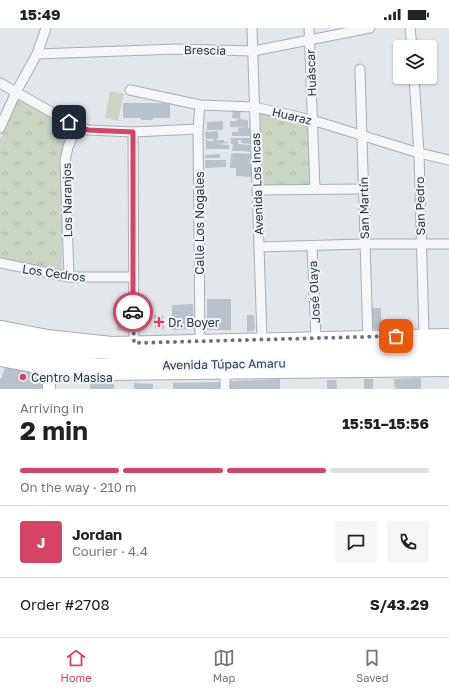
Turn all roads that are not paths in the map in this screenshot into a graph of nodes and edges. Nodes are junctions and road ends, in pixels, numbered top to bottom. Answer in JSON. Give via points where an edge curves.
{"nodes":[{"id":1,"x":46,"y":28,"type":"edge"},
{"id":2,"x":252,"y":28,"type":"edge"},
{"id":3,"x":309,"y":28,"type":"edge"},
{"id":4,"x":367,"y":28,"type":"edge"},
{"id":5,"x":410,"y":28,"type":"edge"},
{"id":6,"x":310,"y":40,"type":"junction"},
{"id":7,"x":411,"y":40,"type":"edge"},
{"id":8,"x":253,"y":51,"type":"junction"},
{"id":9,"x":37,"y":54,"type":"junction"},
{"id":10,"x":360,"y":69,"type":"dead end"},
{"id":11,"x":0,"y":83,"type":"edge"},
{"id":12,"x":414,"y":84,"type":"edge"},
{"id":13,"x":130,"y":90,"type":"dead end"},
{"id":14,"x":16,"y":92,"type":"junction"},
{"id":15,"x":200,"y":105,"type":"junction"},
{"id":16,"x":254,"y":107,"type":"junction"},
{"id":17,"x":312,"y":120,"type":"junction"},
{"id":18,"x":77,"y":126,"type":"junction"},
{"id":19,"x":0,"y":128,"type":"edge"},
{"id":20,"x":198,"y":129,"type":"junction"},
{"id":21,"x":133,"y":132,"type":"junction"},
{"id":22,"x":362,"y":135,"type":"junction"},
{"id":23,"x":419,"y":153,"type":"junction"},
{"id":24,"x":449,"y":160,"type":"edge"},
{"id":25,"x":316,"y":189,"type":"junction"},
{"id":26,"x":364,"y":189,"type":"junction"},
{"id":27,"x":257,"y":190,"type":"junction"},
{"id":28,"x":364,"y":244,"type":"junction"},
{"id":29,"x":421,"y":244,"type":"junction"},
{"id":30,"x":449,"y":244,"type":"edge"},
{"id":31,"x":312,"y":246,"type":"junction"},
{"id":32,"x":259,"y":247,"type":"junction"},
{"id":33,"x":0,"y":263,"type":"edge"},
{"id":34,"x":69,"y":277,"type":"junction"},
{"id":35,"x":133,"y":277,"type":"junction"},
{"id":36,"x":0,"y":327,"type":"edge"},
{"id":37,"x":424,"y":335,"type":"junction"},
{"id":38,"x":449,"y":335,"type":"edge"},
{"id":39,"x":0,"y":338,"type":"edge"},
{"id":40,"x":316,"y":338,"type":"junction"},
{"id":41,"x":262,"y":340,"type":"junction"},
{"id":42,"x":200,"y":341,"type":"junction"},
{"id":43,"x":368,"y":342,"type":"junction"},
{"id":44,"x":134,"y":343,"type":"junction"},
{"id":45,"x":449,"y":347,"type":"edge"},
{"id":46,"x":0,"y":351,"type":"edge"},
{"id":47,"x":0,"y":360,"type":"edge"},
{"id":48,"x":424,"y":360,"type":"junction"},
{"id":49,"x":449,"y":360,"type":"edge"},
{"id":50,"x":49,"y":369,"type":"junction"},
{"id":51,"x":449,"y":369,"type":"edge"},
{"id":52,"x":225,"y":373,"type":"junction"},
{"id":53,"x":49,"y":389,"type":"edge"},
{"id":54,"x":225,"y":389,"type":"edge"}],
"edges":[{"from":1,"to":9,"type":"street"},
{"from":2,"to":8,"type":"street","name":"Avenida Los Incas"},
{"from":3,"to":6,"type":"street","name":"Huáscar"},
{"from":4,"to":6,"type":"street","name":"Brescia"},
{"from":5,"to":7,"type":"street"},
{"from":6,"to":8,"type":"street","name":"Brescia"},
{"from":6,"to":17,"type":"street","name":"Huáscar"},
{"from":8,"to":9,"type":"street","name":"Brescia","via":[[177,49]]},
{"from":8,"to":16,"type":"street","name":"Avenida Los Incas"},
{"from":9,"to":14,"type":"street"},
{"from":10,"to":22,"type":"street","name":"San Martín"},
{"from":11,"to":14,"type":"street"},
{"from":12,"to":23,"type":"street","name":"San Pedro"},
{"from":13,"to":15,"type":"street","name":"Huaraz"},
{"from":14,"to":18,"type":"street"},
{"from":14,"to":19,"type":"street"},
{"from":15,"to":16,"type":"street","name":"Huaraz"},
{"from":15,"to":20,"type":"street","name":"Calle Los Nogales"},
{"from":16,"to":17,"type":"street","name":"Huaraz"},
{"from":16,"to":27,"type":"street","name":"Avenida Los Incas"},
{"from":17,"to":22,"type":"street","name":"Huaraz"},
{"from":17,"to":25,"type":"street","name":"Huáscar"},
{"from":18,"to":21,"type":"street","via":[[88,130]]},
{"from":18,"to":34,"type":"street","name":"Los Naranjos","via":[[65,161]]},
{"from":20,"to":21,"type":"street"},
{"from":20,"to":42,"type":"street","name":"Calle Los Nogales"},
{"from":21,"to":35,"type":"street"},
{"from":22,"to":23,"type":"street","name":"Huaraz"},
{"from":22,"to":26,"type":"street","name":"San Martín"},
{"from":23,"to":24,"type":"street","name":"Huaraz"},
{"from":23,"to":29,"type":"street","name":"San Pedro"},
{"from":25,"to":26,"type":"street"},
{"from":25,"to":27,"type":"street"},
{"from":26,"to":28,"type":"street","name":"San Martín"},
{"from":27,"to":32,"type":"street","name":"Avenida Los Incas"},
{"from":28,"to":29,"type":"street"},
{"from":28,"to":31,"type":"street"},
{"from":28,"to":43,"type":"street","name":"San Martín"},
{"from":29,"to":30,"type":"street"},
{"from":29,"to":37,"type":"street","name":"San Pedro"},
{"from":31,"to":32,"type":"street"},
{"from":31,"to":40,"type":"street","name":"José Olaya"},
{"from":32,"to":41,"type":"street","name":"Avenida Los Incas"},
{"from":33,"to":34,"type":"street","name":"Los Cedros"},
{"from":34,"to":35,"type":"street","name":"Los Cedros"},
{"from":35,"to":44,"type":"street"},
{"from":36,"to":44,"type":"main road","name":"Avenida Túpac Amaru","via":[[47,336]]},
{"from":37,"to":38,"type":"main road","name":"Avenida Túpac Amaru"},
{"from":37,"to":43,"type":"main road","name":"Avenida Túpac Amaru"},
{"from":39,"to":43,"type":"highway","name":"Avenida Túpac Amaru","via":[[54,348],[158,353]]},
{"from":40,"to":41,"type":"main road","name":"Avenida Túpac Amaru"},
{"from":40,"to":43,"type":"main road","name":"Avenida Túpac Amaru"},
{"from":41,"to":42,"type":"main road","name":"Avenida Túpac Amaru"},
{"from":42,"to":44,"type":"main road","name":"Avenida Túpac Amaru"},
{"from":43,"to":45,"type":"highway","name":"Avenida Túpac Amaru"},
{"from":46,"to":48,"type":"highway","name":"Avenida Túpac Amaru","via":[[99,366]]},
{"from":47,"to":50,"type":"main road","name":"Avenida Túpac Amaru"},
{"from":48,"to":49,"type":"highway","name":"Avenida Túpac Amaru"},
{"from":48,"to":51,"type":"highway"},
{"from":50,"to":52,"type":"main road","name":"Avenida Túpac Amaru","via":[[102,374]]},
{"from":50,"to":53,"type":"main road"},
{"from":51,"to":52,"type":"main road","name":"Avenida Túpac Amaru"},
{"from":52,"to":54,"type":"street"}]}
